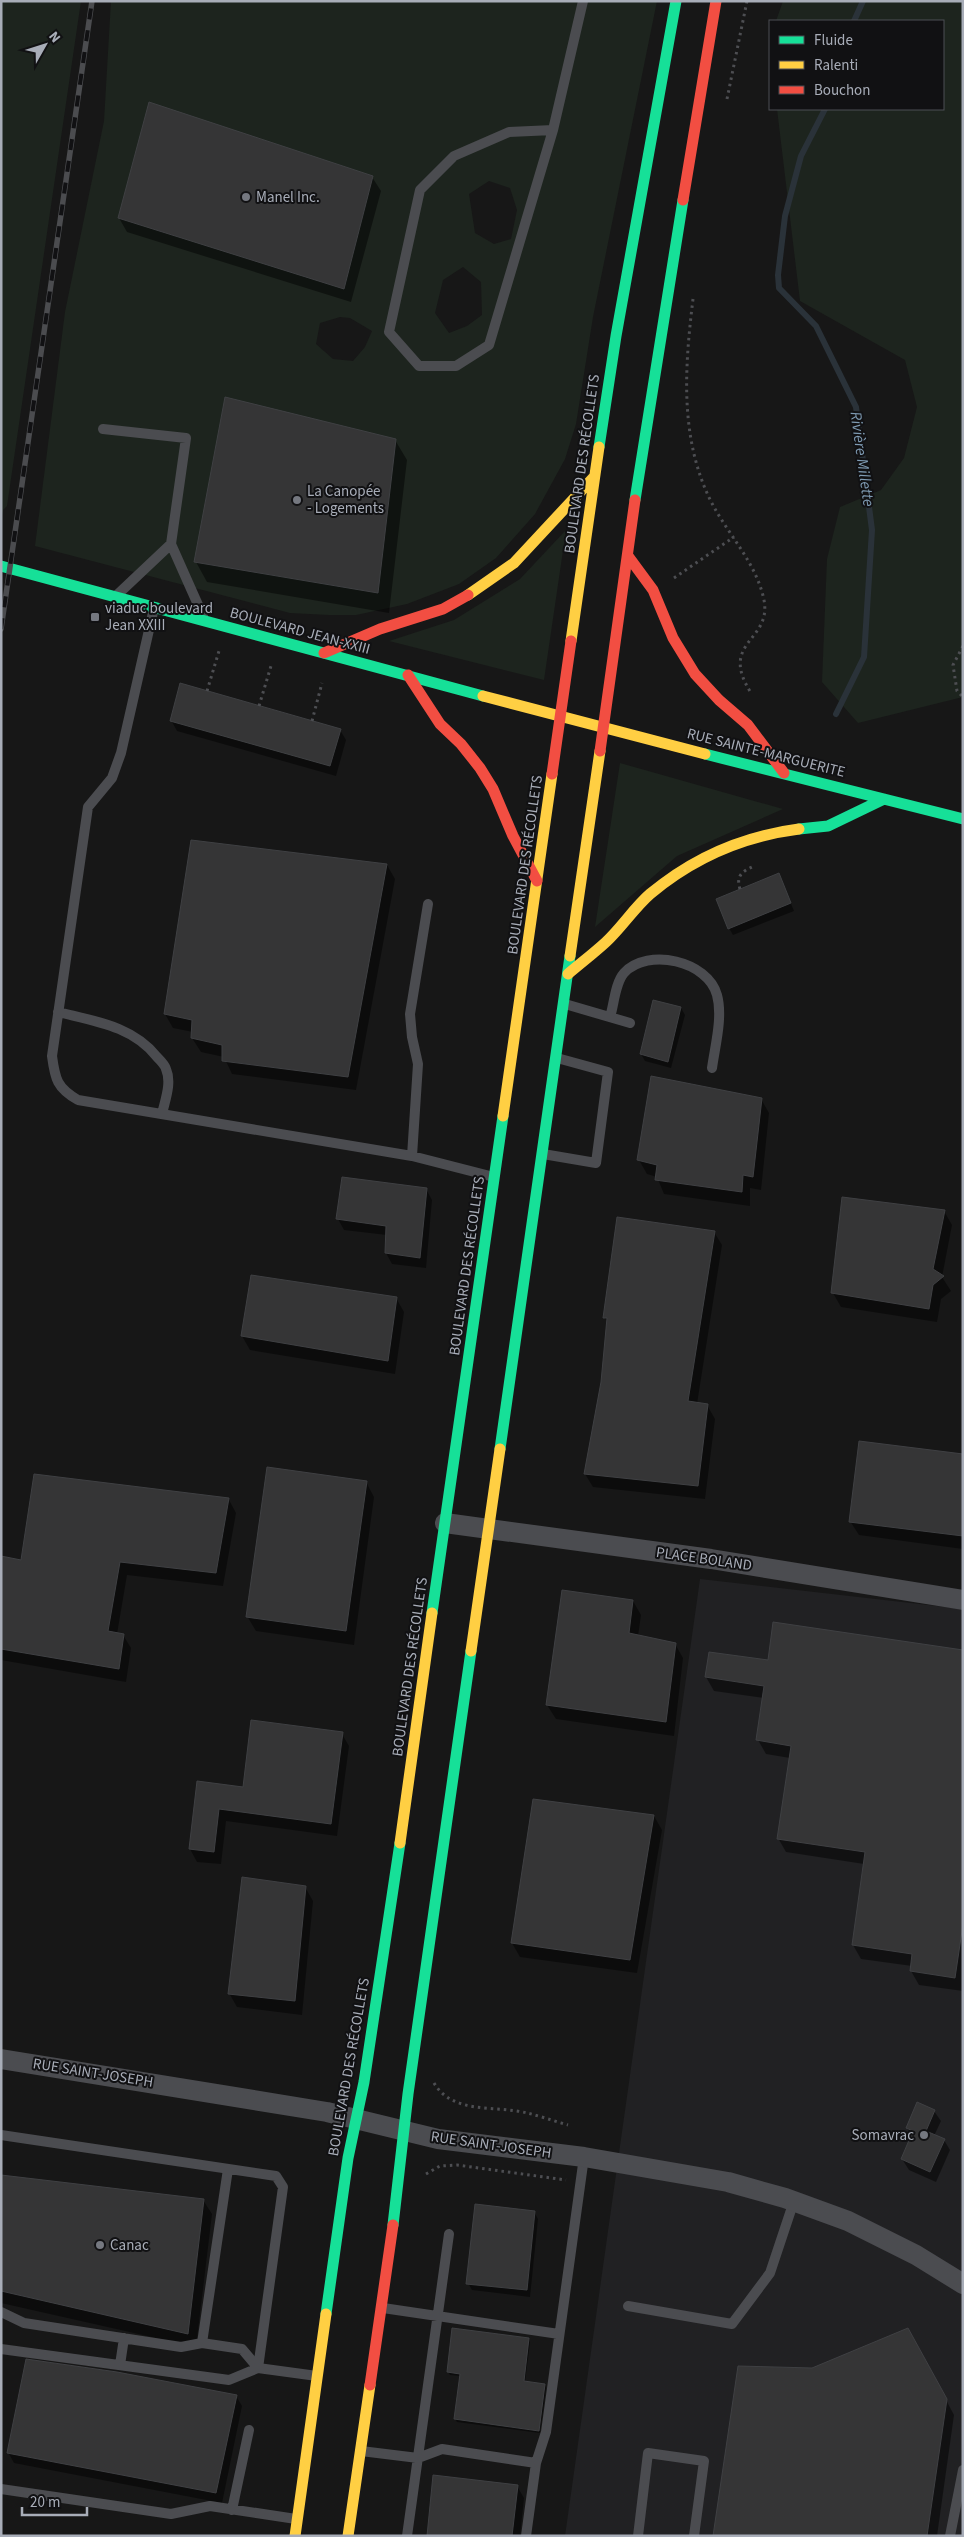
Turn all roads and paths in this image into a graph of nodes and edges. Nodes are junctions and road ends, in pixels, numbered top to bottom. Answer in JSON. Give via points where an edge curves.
{"nodes":[{"id":1,"x":583,"y":1,"type":"edge"},
{"id":2,"x":676,"y":1,"type":"edge"},
{"id":3,"x":716,"y":1,"type":"edge"},
{"id":4,"x":747,"y":1,"type":"edge"},
{"id":5,"x":724,"y":109,"type":"dead end"},
{"id":6,"x":553,"y":130,"type":"junction"},
{"id":7,"x":693,"y":295,"type":"dead end"},
{"id":8,"x":103,"y":429,"type":"dead end"},
{"id":9,"x":594,"y":478,"type":"junction"},
{"id":10,"x":734,"y":537,"type":"junction"},
{"id":11,"x":171,"y":544,"type":"junction"},
{"id":12,"x":628,"y":556,"type":"junction"},
{"id":13,"x":1,"y":566,"type":"edge"},
{"id":14,"x":669,"y":581,"type":"dead end"},
{"id":15,"x":115,"y":596,"type":"junction"},
{"id":16,"x":154,"y":607,"type":"junction"},
{"id":17,"x":205,"y":621,"type":"junction"},
{"id":18,"x":963,"y":646,"type":"edge"},
{"id":19,"x":219,"y":651,"type":"dead end"},
{"id":20,"x":324,"y":653,"type":"junction"},
{"id":21,"x":271,"y":666,"type":"dead end"},
{"id":22,"x":408,"y":675,"type":"junction"},
{"id":23,"x":322,"y":682,"type":"dead end"},
{"id":24,"x":207,"y":691,"type":"dead end"},
{"id":25,"x":963,"y":697,"type":"edge"},
{"id":26,"x":755,"y":698,"type":"dead end"},
{"id":27,"x":259,"y":706,"type":"dead end"},
{"id":28,"x":562,"y":716,"type":"junction"},
{"id":29,"x":312,"y":721,"type":"dead end"},
{"id":30,"x":603,"y":728,"type":"junction"},
{"id":31,"x":784,"y":773,"type":"junction"},
{"id":32,"x":884,"y":798,"type":"junction"},
{"id":33,"x":963,"y":819,"type":"edge"},
{"id":34,"x":762,"y":863,"type":"dead end"},
{"id":35,"x":537,"y":881,"type":"junction"},
{"id":36,"x":740,"y":889,"type":"dead end"},
{"id":37,"x":428,"y":904,"type":"dead end"},
{"id":38,"x":568,"y":974,"type":"junction"},
{"id":39,"x":564,"y":1004,"type":"junction"},
{"id":40,"x":58,"y":1012,"type":"junction"},
{"id":41,"x":610,"y":1017,"type":"junction"},
{"id":42,"x":630,"y":1023,"type":"dead end"},
{"id":43,"x":556,"y":1058,"type":"junction"},
{"id":44,"x":712,"y":1068,"type":"dead end"},
{"id":45,"x":162,"y":1114,"type":"junction"},
{"id":46,"x":542,"y":1154,"type":"junction"},
{"id":47,"x":412,"y":1156,"type":"junction"},
{"id":48,"x":495,"y":1177,"type":"junction"},
{"id":49,"x":445,"y":1523,"type":"junction"},
{"id":50,"x":489,"y":1528,"type":"junction"},
{"id":51,"x":963,"y":1600,"type":"edge"},
{"id":52,"x":1,"y":2059,"type":"edge"},
{"id":53,"x":438,"y":2090,"type":"dead end"},
{"id":54,"x":355,"y":2120,"type":"junction"},
{"id":55,"x":568,"y":2125,"type":"dead end"},
{"id":56,"x":404,"y":2132,"type":"junction"},
{"id":57,"x":1,"y":2135,"type":"edge"},
{"id":58,"x":584,"y":2157,"type":"junction"},
{"id":59,"x":228,"y":2169,"type":"junction"},
{"id":60,"x":426,"y":2174,"type":"dead end"},
{"id":61,"x":568,"y":2180,"type":"dead end"},
{"id":62,"x":794,"y":2201,"type":"junction"},
{"id":63,"x":449,"y":2234,"type":"dead end"},
{"id":64,"x":963,"y":2284,"type":"edge"},
{"id":65,"x":628,"y":2306,"type":"dead end"},
{"id":66,"x":379,"y":2307,"type":"junction"},
{"id":67,"x":1,"y":2312,"type":"edge"},
{"id":68,"x":438,"y":2316,"type":"junction"},
{"id":69,"x":558,"y":2334,"type":"junction"},
{"id":70,"x":124,"y":2338,"type":"junction"},
{"id":71,"x":202,"y":2343,"type":"junction"},
{"id":72,"x":1,"y":2349,"type":"edge"},
{"id":73,"x":120,"y":2365,"type":"junction"},
{"id":74,"x":258,"y":2368,"type":"junction"},
{"id":75,"x":318,"y":2376,"type":"junction"},
{"id":76,"x":249,"y":2430,"type":"dead end"},
{"id":77,"x":360,"y":2450,"type":"junction"},
{"id":78,"x":418,"y":2458,"type":"junction"},
{"id":79,"x":536,"y":2463,"type":"junction"},
{"id":80,"x":963,"y":2470,"type":"edge"},
{"id":81,"x":1,"y":2489,"type":"edge"},
{"id":82,"x":232,"y":2510,"type":"junction"},
{"id":83,"x":297,"y":2519,"type":"junction"},
{"id":84,"x":295,"y":2536,"type":"edge"},
{"id":85,"x":348,"y":2536,"type":"edge"},
{"id":86,"x":407,"y":2536,"type":"edge"},
{"id":87,"x":526,"y":2536,"type":"edge"},
{"id":88,"x":638,"y":2536,"type":"edge"},
{"id":89,"x":694,"y":2536,"type":"edge"},
{"id":90,"x":950,"y":2536,"type":"edge"}],
"edges":[{"from":1,"to":6,"type":"lane"},
{"from":2,"to":9,"type":"main road","name":"BOULEVARD DES RÉCOLLETS"},
{"from":3,"to":12,"type":"main road","via":[[661,329]]},
{"from":4,"to":5,"type":"path"},
{"from":6,"to":6,"type":"lane","via":[[509,132],[454,156],[420,190],[389,332],[419,366],[456,366],[489,345]]},
{"from":7,"to":10,"type":"path","via":[[686,402],[690,444],[707,494]]},
{"from":8,"to":11,"type":"lane","via":[[186,438]]},
{"from":9,"to":20,"type":"main road","via":[[514,562],[474,592],[437,612],[380,629]]},
{"from":9,"to":28,"type":"main road","name":"BOULEVARD DES RÉCOLLETS"},
{"from":10,"to":14,"type":"path"},
{"from":10,"to":26,"type":"path","via":[[764,600],[761,622],[739,661],[741,676]]},
{"from":11,"to":15,"type":"lane"},
{"from":11,"to":17,"type":"lane"},
{"from":12,"to":30,"type":"main road"},
{"from":12,"to":31,"type":"main road","via":[[653,590],[673,638],[696,674],[718,700],[748,726]]},
{"from":13,"to":15,"type":"main road","name":"BOULEVARD JEAN-XXIII"},
{"from":15,"to":16,"type":"main road","name":"BOULEVARD JEAN-XXIII"},
{"from":16,"to":17,"type":"main road","name":"BOULEVARD JEAN-XXIII"},
{"from":16,"to":40,"type":"lane","via":[[121,753],[112,778],[88,807]]},
{"from":17,"to":20,"type":"main road","name":"BOULEVARD JEAN-XXIII"},
{"from":18,"to":25,"type":"path","via":[[953,665],[957,691]]},
{"from":19,"to":24,"type":"path"},
{"from":20,"to":22,"type":"main road","name":"BOULEVARD JEAN-XXIII"},
{"from":21,"to":27,"type":"path"},
{"from":22,"to":28,"type":"main road","name":"BOULEVARD JEAN-XXIII"},
{"from":22,"to":35,"type":"main road","via":[[440,724],[468,751],[484,773]]},
{"from":23,"to":29,"type":"path"},
{"from":28,"to":30,"type":"main road","name":"RUE SAINTE-MARGUERITE"},
{"from":28,"to":35,"type":"main road","name":"BOULEVARD DES RÉCOLLETS"},
{"from":30,"to":31,"type":"main road","name":"RUE SAINTE-MARGUERITE"},
{"from":30,"to":38,"type":"main road"},
{"from":31,"to":32,"type":"main road","name":"RUE SAINTE-MARGUERITE"},
{"from":32,"to":33,"type":"main road","name":"RUE SAINTE-MARGUERITE"},
{"from":32,"to":38,"type":"main road","via":[[828,826],[785,831],[747,841],[690,866],[649,895],[606,942]]},
{"from":34,"to":36,"type":"path","via":[[740,875]]},
{"from":35,"to":48,"type":"main road","name":"BOULEVARD DES RÉCOLLETS"},
{"from":37,"to":47,"type":"lane","via":[[410,1014],[418,1064]]},
{"from":38,"to":39,"type":"main road"},
{"from":39,"to":41,"type":"lane"},
{"from":39,"to":43,"type":"main road"},
{"from":40,"to":45,"type":"lane","via":[[115,1027],[138,1037],[153,1051],[166,1068],[168,1086]]},
{"from":40,"to":45,"type":"lane","via":[[52,1056],[55,1075],[64,1092],[78,1100]]},
{"from":41,"to":42,"type":"lane"},
{"from":41,"to":44,"type":"lane","via":[[621,977],[629,969],[660,961],[688,964],[710,982],[717,995],[718,1020]]},
{"from":43,"to":46,"type":"main road"},
{"from":43,"to":46,"type":"lane","via":[[608,1072],[596,1162]]},
{"from":45,"to":47,"type":"lane"},
{"from":46,"to":50,"type":"main road"},
{"from":47,"to":48,"type":"lane"},
{"from":48,"to":49,"type":"main road","name":"BOULEVARD DES RÉCOLLETS"},
{"from":49,"to":50,"type":"street","name":"PLACE BOLAND"},
{"from":49,"to":54,"type":"main road","name":"BOULEVARD DES RÉCOLLETS","via":[[384,1952]]},
{"from":50,"to":51,"type":"street","name":"PLACE BOLAND","via":[[711,1559]]},
{"from":50,"to":56,"type":"main road"},
{"from":52,"to":54,"type":"street","name":"RUE SAINT-JOSEPH"},
{"from":53,"to":55,"type":"path","via":[[456,2103],[526,2112]]},
{"from":54,"to":56,"type":"street","name":"RUE SAINT-JOSEPH"},
{"from":54,"to":75,"type":"main road","name":"BOULEVARD DES RÉCOLLETS"},
{"from":56,"to":58,"type":"street","name":"RUE SAINT-JOSEPH"},
{"from":56,"to":66,"type":"main road"},
{"from":57,"to":59,"type":"lane"},
{"from":58,"to":62,"type":"street","name":"RUE SAINT-JOSEPH","via":[[728,2182]]},
{"from":58,"to":69,"type":"lane"},
{"from":59,"to":71,"type":"lane"},
{"from":59,"to":74,"type":"lane","via":[[276,2176],[283,2187]]},
{"from":60,"to":61,"type":"path","name":"RUE SAINT-JOSEPH","via":[[440,2166],[457,2165]]},
{"from":62,"to":64,"type":"street","name":"RUE SAINT-JOSEPH","via":[[869,2230]]},
{"from":62,"to":65,"type":"lane","via":[[770,2273],[732,2324]]},
{"from":63,"to":68,"type":"lane"},
{"from":66,"to":68,"type":"lane"},
{"from":66,"to":77,"type":"main road"},
{"from":67,"to":70,"type":"lane","via":[[24,2323]]},
{"from":68,"to":69,"type":"lane"},
{"from":68,"to":78,"type":"lane"},
{"from":69,"to":79,"type":"lane","via":[[546,2432]]},
{"from":70,"to":71,"type":"lane","via":[[181,2347]]},
{"from":70,"to":73,"type":"lane"},
{"from":71,"to":74,"type":"lane","via":[[242,2349]]},
{"from":72,"to":73,"type":"lane"},
{"from":73,"to":74,"type":"lane","via":[[229,2380]]},
{"from":74,"to":75,"type":"lane"},
{"from":75,"to":83,"type":"main road","name":"BOULEVARD DES RÉCOLLETS"},
{"from":76,"to":82,"type":"lane"},
{"from":77,"to":78,"type":"lane"},
{"from":77,"to":85,"type":"main road"},
{"from":78,"to":79,"type":"lane","via":[[442,2449]]},
{"from":78,"to":86,"type":"lane"},
{"from":79,"to":87,"type":"lane"},
{"from":80,"to":90,"type":"lane"},
{"from":81,"to":82,"type":"lane","via":[[171,2514],[210,2506]]},
{"from":82,"to":83,"type":"lane"},
{"from":83,"to":84,"type":"main road","name":"BOULEVARD DES RÉCOLLETS"},
{"from":88,"to":89,"type":"lane","via":[[648,2453],[704,2461]]}]}
